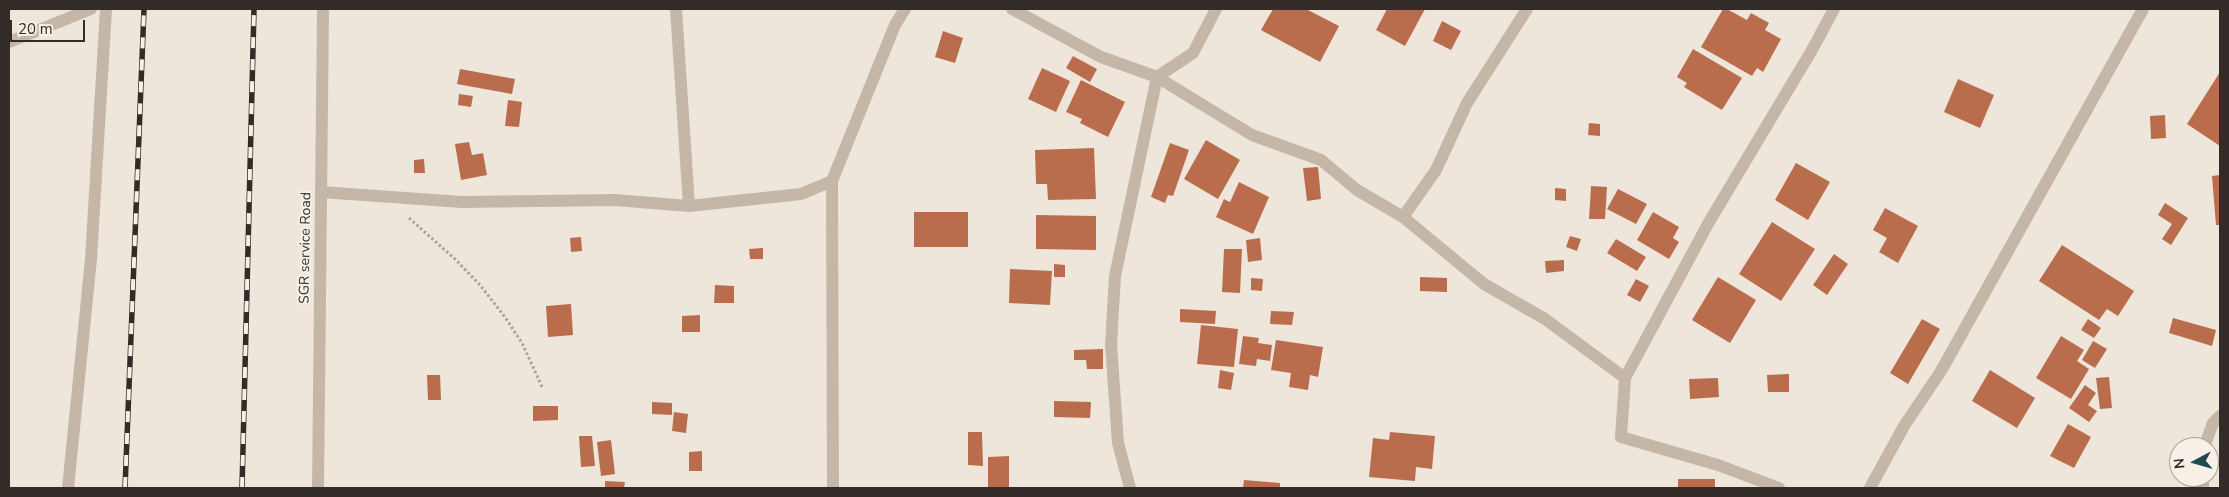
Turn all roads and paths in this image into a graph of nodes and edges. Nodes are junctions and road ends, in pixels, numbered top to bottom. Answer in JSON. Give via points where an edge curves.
{"nodes":[{"id":1,"x":91,"y":9,"type":"edge"},
{"id":2,"x":106,"y":9,"type":"edge"},
{"id":3,"x":323,"y":9,"type":"edge"},
{"id":4,"x":676,"y":9,"type":"edge"},
{"id":5,"x":905,"y":9,"type":"edge"},
{"id":6,"x":1012,"y":9,"type":"edge"},
{"id":7,"x":1216,"y":9,"type":"edge"},
{"id":8,"x":1527,"y":9,"type":"edge"},
{"id":9,"x":1834,"y":9,"type":"edge"},
{"id":10,"x":2143,"y":9,"type":"edge"},
{"id":11,"x":9,"y":42,"type":"edge"},
{"id":12,"x":1157,"y":77,"type":"junction"},
{"id":13,"x":832,"y":181,"type":"junction"},
{"id":14,"x":321,"y":192,"type":"junction"},
{"id":15,"x":381,"y":196,"type":"junction"},
{"id":16,"x":689,"y":206,"type":"junction"},
{"id":17,"x":1403,"y":216,"type":"junction"},
{"id":18,"x":1625,"y":378,"type":"junction"},
{"id":19,"x":543,"y":389,"type":"dead end"},
{"id":20,"x":2220,"y":416,"type":"edge"},
{"id":21,"x":2208,"y":437,"type":"edge"},
{"id":22,"x":68,"y":488,"type":"edge"},
{"id":23,"x":318,"y":488,"type":"edge"},
{"id":24,"x":833,"y":488,"type":"edge"},
{"id":25,"x":1130,"y":488,"type":"edge"},
{"id":26,"x":1779,"y":488,"type":"edge"},
{"id":27,"x":1870,"y":488,"type":"edge"}],
"edges":[{"from":1,"to":11,"type":"street"},
{"from":2,"to":22,"type":"street","via":[[91,259]]},
{"from":3,"to":14,"type":"street","name":"SGR service Road"},
{"from":4,"to":16,"type":"street"},
{"from":5,"to":13,"type":"street","via":[[895,24]]},
{"from":6,"to":12,"type":"street","via":[[1101,57]]},
{"from":7,"to":12,"type":"street","via":[[1193,53]]},
{"from":8,"to":17,"type":"street","via":[[1467,103],[1436,170]]},
{"from":9,"to":18,"type":"street","via":[[1709,222]]},
{"from":10,"to":27,"type":"street","via":[[1941,371],[1904,426]]},
{"from":12,"to":17,"type":"street","via":[[1252,135],[1322,160],[1357,190]]},
{"from":12,"to":25,"type":"street","via":[[1115,276],[1111,345],[1117,434]]},
{"from":13,"to":16,"type":"street","via":[[800,194]]},
{"from":13,"to":24,"type":"street"},
{"from":14,"to":15,"type":"street"},
{"from":14,"to":23,"type":"street","name":"SGR service Road"},
{"from":15,"to":16,"type":"street","via":[[462,202],[615,200]]},
{"from":15,"to":19,"type":"path","via":[[455,258],[480,285],[522,343]]},
{"from":17,"to":18,"type":"street","via":[[1484,284],[1545,319]]},
{"from":18,"to":26,"type":"street","via":[[1621,437],[1718,465]]},
{"from":20,"to":21,"type":"street","via":[[2213,423]]}]}
